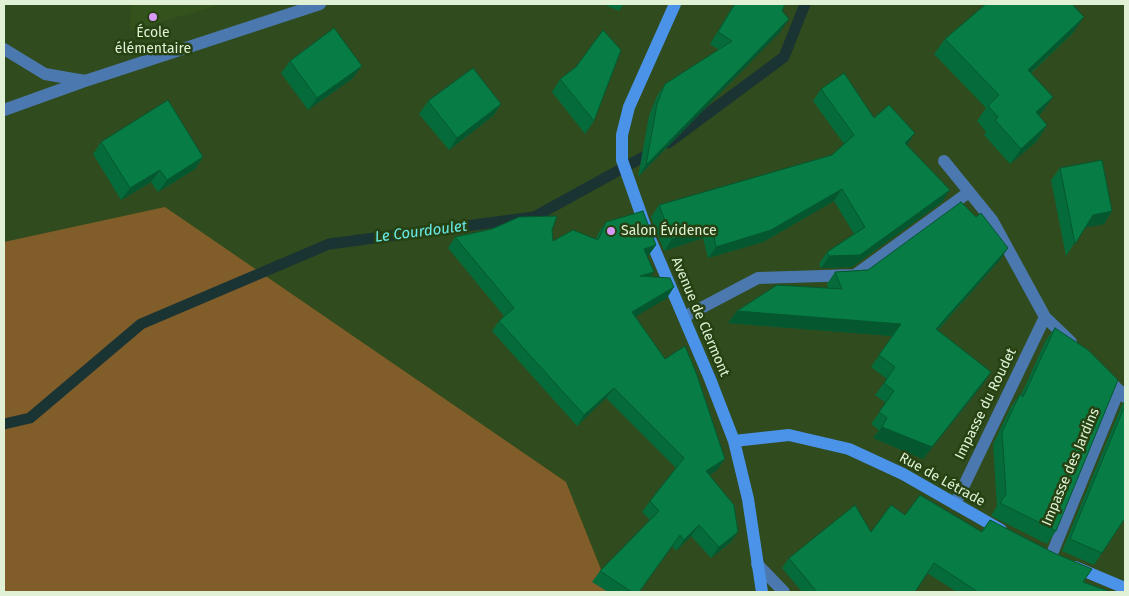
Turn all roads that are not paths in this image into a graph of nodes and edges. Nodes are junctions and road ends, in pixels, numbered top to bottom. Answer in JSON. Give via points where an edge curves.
{"nodes":[{"id":1,"x":320,"y":4,"type":"edge"},
{"id":2,"x":675,"y":4,"type":"edge"},
{"id":3,"x":4,"y":49,"type":"edge"},
{"id":4,"x":85,"y":81,"type":"junction"},
{"id":5,"x":4,"y":110,"type":"edge"},
{"id":6,"x":944,"y":161,"type":"dead end"},
{"id":7,"x":969,"y":192,"type":"junction"},
{"id":8,"x":684,"y":317,"type":"junction"},
{"id":9,"x":1044,"y":317,"type":"junction"},
{"id":10,"x":1082,"y":352,"type":"edge"},
{"id":11,"x":1094,"y":365,"type":"edge"},
{"id":12,"x":1122,"y":394,"type":"edge"},
{"id":13,"x":734,"y":441,"type":"junction"},
{"id":14,"x":955,"y":504,"type":"junction"},
{"id":15,"x":1010,"y":536,"type":"edge"},
{"id":16,"x":757,"y":564,"type":"junction"},
{"id":17,"x":1125,"y":588,"type":"edge"},
{"id":18,"x":762,"y":592,"type":"edge"},
{"id":19,"x":784,"y":592,"type":"edge"}],
"edges":[{"from":1,"to":4,"type":"street"},
{"from":2,"to":8,"type":"street","name":"Avenue de Clermont","via":[[628,107],[622,136],[622,160]]},
{"from":3,"to":4,"type":"street","via":[[45,74]]},
{"from":4,"to":5,"type":"street"},
{"from":6,"to":7,"type":"street"},
{"from":7,"to":8,"type":"street","via":[[855,275],[758,278]]},
{"from":7,"to":9,"type":"street","via":[[992,220]]},
{"from":8,"to":13,"type":"street","name":"Avenue de Clermont"},
{"from":9,"to":10,"type":"street"},
{"from":9,"to":14,"type":"street","name":"Impasse du Roudet"},
{"from":11,"to":12,"type":"street"},
{"from":12,"to":17,"type":"street","name":"Impasse des Jardins","via":[[1046,554]]},
{"from":13,"to":14,"type":"street","name":"Rue de Létrade","via":[[773,435],[821,441],[849,449],[903,474]]},
{"from":13,"to":16,"type":"street","name":"Avenue de Clermont","via":[[748,499]]},
{"from":14,"to":15,"type":"street","name":"Rue de Létrade"},
{"from":16,"to":18,"type":"street","name":"Avenue de Clermont"},
{"from":16,"to":19,"type":"street"}]}
